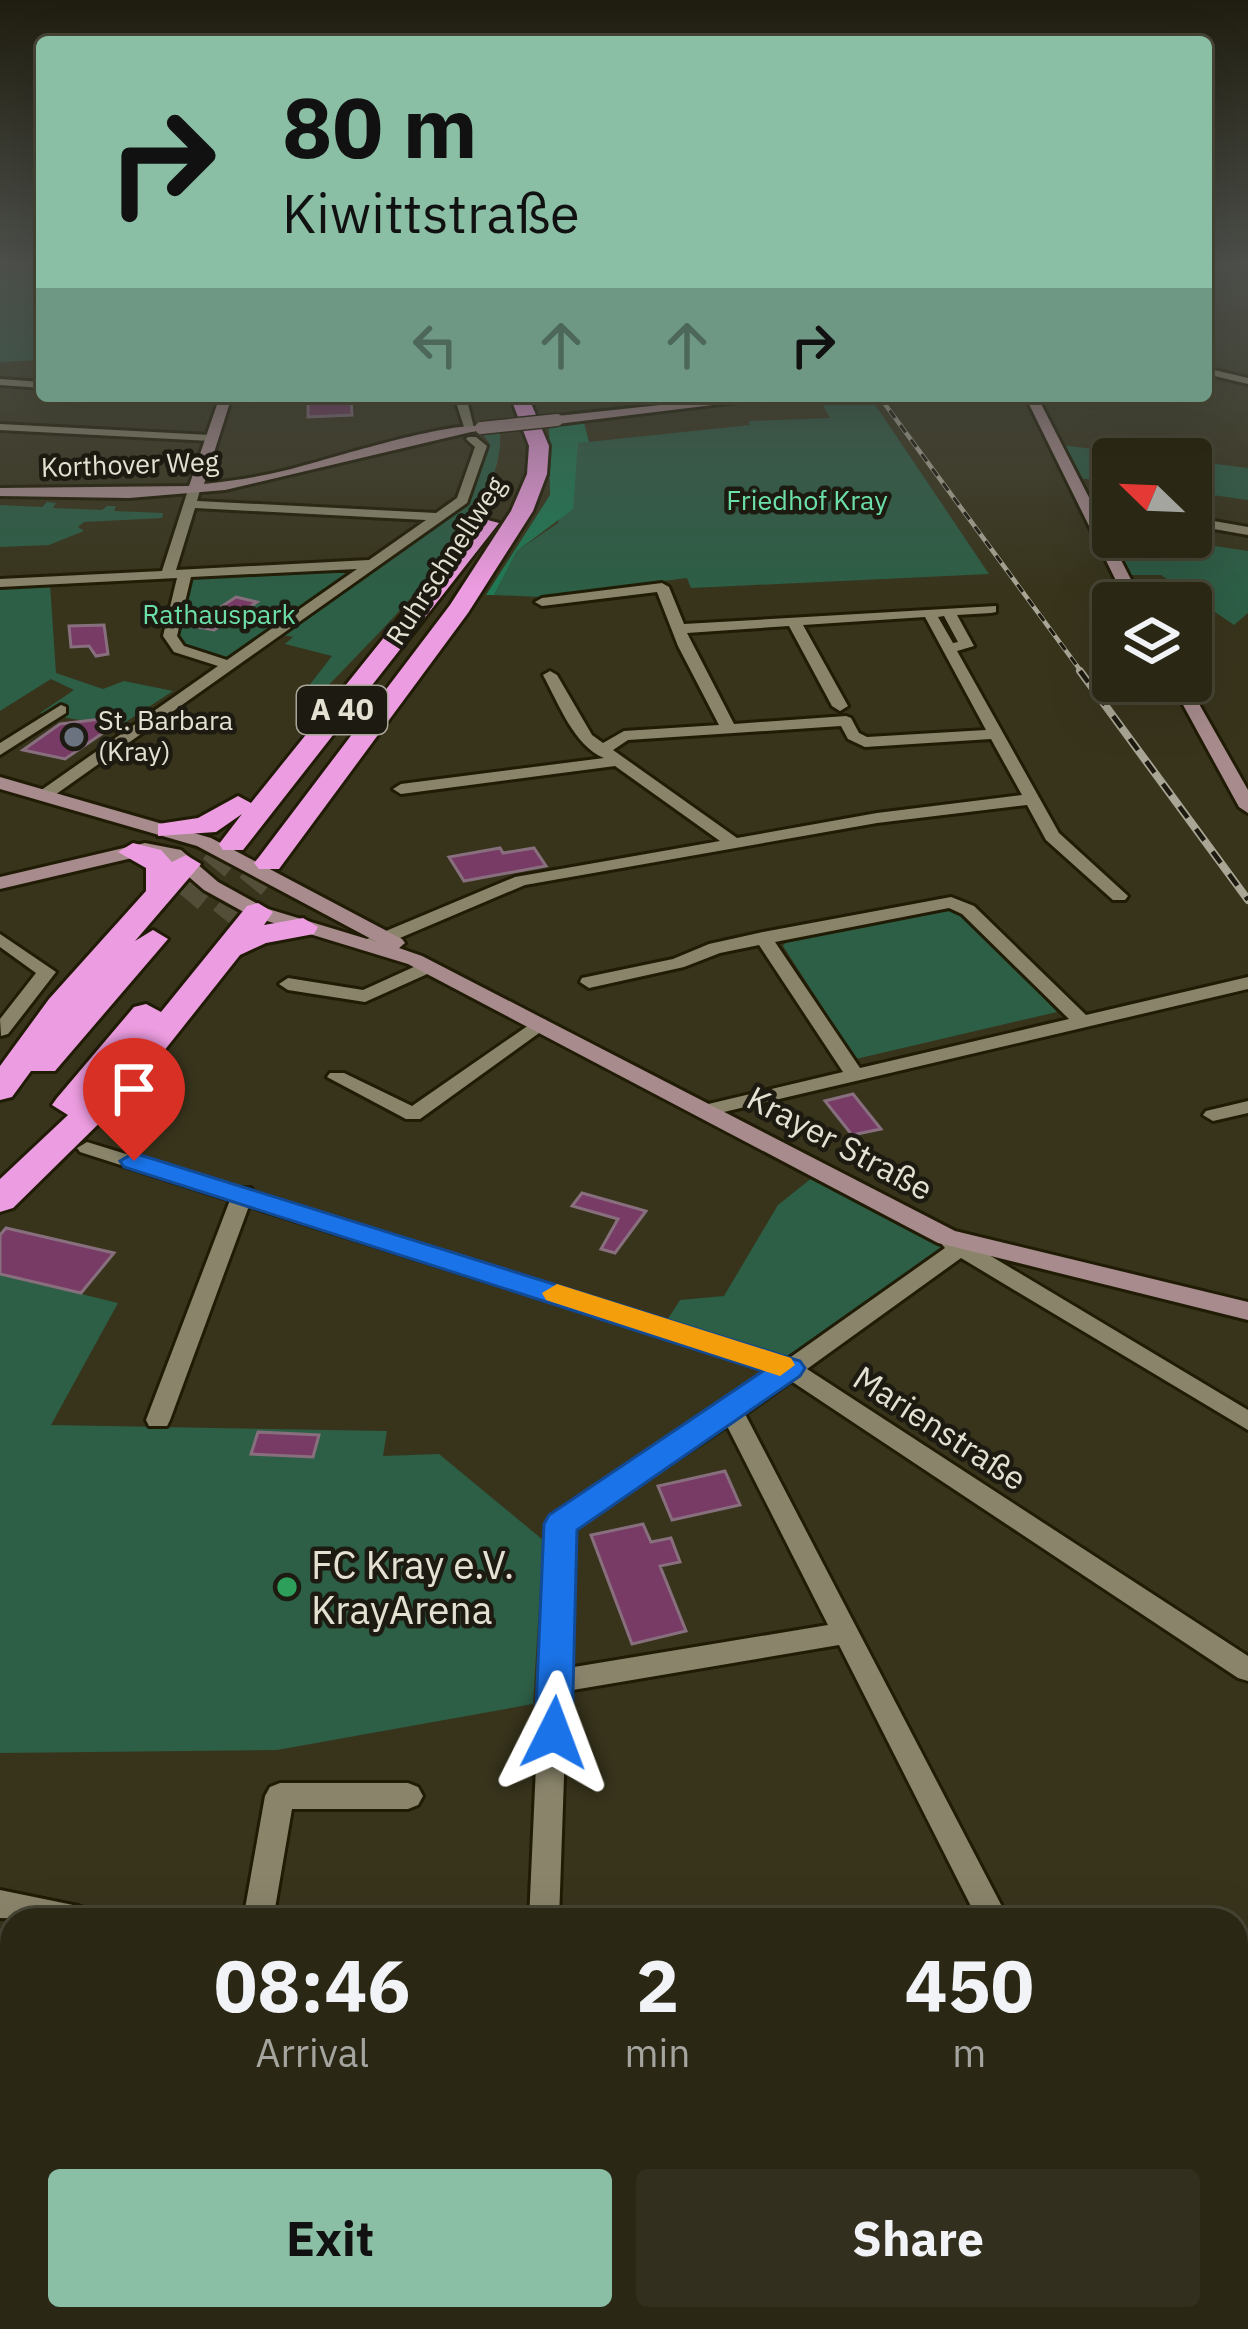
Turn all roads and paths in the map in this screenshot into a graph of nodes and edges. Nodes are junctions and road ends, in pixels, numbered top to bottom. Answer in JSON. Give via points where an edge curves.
{"nodes":[{"id":1,"x":1212,"y":372,"type":"edge"},
{"id":2,"x":1248,"y":381,"type":"edge"},
{"id":3,"x":0,"y":382,"type":"edge"},
{"id":4,"x":36,"y":385,"type":"edge"},
{"id":5,"x":224,"y":402,"type":"edge"},
{"id":6,"x":462,"y":402,"type":"edge"},
{"id":7,"x":499,"y":402,"type":"edge"},
{"id":8,"x":522,"y":402,"type":"edge"},
{"id":9,"x":663,"y":402,"type":"edge"},
{"id":10,"x":1033,"y":402,"type":"edge"},
{"id":11,"x":0,"y":427,"type":"edge"},
{"id":12,"x":475,"y":432,"type":"junction"},
{"id":13,"x":212,"y":438,"type":"junction"},
{"id":14,"x":515,"y":446,"type":"dead end"},
{"id":15,"x":513,"y":474,"type":"dead end"},
{"id":16,"x":0,"y":492,"type":"edge"},
{"id":17,"x":193,"y":497,"type":"junction"},
{"id":18,"x":1084,"y":503,"type":"junction"},
{"id":19,"x":1092,"y":504,"type":"edge"},
{"id":20,"x":1248,"y":512,"type":"edge"},
{"id":21,"x":439,"y":517,"type":"junction"},
{"id":22,"x":1212,"y":525,"type":"edge"},
{"id":23,"x":1242,"y":530,"type":"edge"},
{"id":24,"x":373,"y":564,"type":"junction"},
{"id":25,"x":176,"y":574,"type":"junction"},
{"id":26,"x":450,"y":574,"type":"junction"},
{"id":27,"x":1125,"y":582,"type":"edge"},
{"id":28,"x":0,"y":583,"type":"edge"},
{"id":29,"x":542,"y":602,"type":"dead end"},
{"id":30,"x":991,"y":609,"type":"dead end"},
{"id":31,"x":938,"y":611,"type":"junction"},
{"id":32,"x":795,"y":624,"type":"junction"},
{"id":33,"x":678,"y":629,"type":"junction"},
{"id":34,"x":229,"y":664,"type":"junction"},
{"id":35,"x":550,"y":674,"type":"dead end"},
{"id":36,"x":1190,"y":702,"type":"edge"},
{"id":37,"x":61,"y":710,"type":"dead end"},
{"id":38,"x":843,"y":714,"type":"junction"},
{"id":39,"x":728,"y":728,"type":"junction"},
{"id":40,"x":998,"y":734,"type":"junction"},
{"id":41,"x":0,"y":750,"type":"edge"},
{"id":42,"x":607,"y":757,"type":"junction"},
{"id":43,"x":0,"y":783,"type":"edge"},
{"id":44,"x":401,"y":789,"type":"dead end"},
{"id":45,"x":46,"y":794,"type":"junction"},
{"id":46,"x":1245,"y":796,"type":"edge"},
{"id":47,"x":1032,"y":799,"type":"junction"},
{"id":48,"x":238,"y":804,"type":"junction"},
{"id":49,"x":138,"y":820,"type":"junction"},
{"id":50,"x":168,"y":830,"type":"junction"},
{"id":51,"x":734,"y":843,"type":"junction"},
{"id":52,"x":133,"y":852,"type":"joint"},
{"id":53,"x":100,"y":860,"type":"junction"},
{"id":54,"x":201,"y":869,"type":"junction"},
{"id":55,"x":274,"y":874,"type":"junction"},
{"id":56,"x":0,"y":883,"type":"edge"},
{"id":57,"x":1119,"y":896,"type":"dead end"},
{"id":58,"x":303,"y":927,"type":"junction"},
{"id":59,"x":236,"y":928,"type":"junction"},
{"id":60,"x":390,"y":938,"type":"junction"},
{"id":61,"x":763,"y":938,"type":"junction"},
{"id":62,"x":0,"y":939,"type":"edge"},
{"id":63,"x":367,"y":945,"type":"junction"},
{"id":64,"x":421,"y":963,"type":"junction"},
{"id":65,"x":590,"y":982,"type":"dead end"},
{"id":66,"x":1248,"y":982,"type":"edge"},
{"id":67,"x":288,"y":984,"type":"dead end"},
{"id":68,"x":1080,"y":1020,"type":"junction"},
{"id":69,"x":539,"y":1024,"type":"junction"},
{"id":70,"x":1,"y":1030,"type":"edge"},
{"id":71,"x":853,"y":1072,"type":"junction"},
{"id":72,"x":337,"y":1077,"type":"dead end"},
{"id":73,"x":0,"y":1090,"type":"edge"},
{"id":74,"x":1248,"y":1107,"type":"edge"},
{"id":75,"x":707,"y":1110,"type":"junction"},
{"id":76,"x":0,"y":1114,"type":"edge"},
{"id":77,"x":1213,"y":1115,"type":"dead end"},
{"id":78,"x":87,"y":1148,"type":"dead end"},
{"id":79,"x":0,"y":1185,"type":"edge"},
{"id":80,"x":243,"y":1193,"type":"junction"},
{"id":81,"x":0,"y":1200,"type":"edge"},
{"id":82,"x":952,"y":1243,"type":"junction"},
{"id":83,"x":1248,"y":1311,"type":"edge"},
{"id":84,"x":789,"y":1368,"type":"junction"},
{"id":85,"x":732,"y":1411,"type":"junction"},
{"id":86,"x":158,"y":1420,"type":"dead end"},
{"id":87,"x":1248,"y":1421,"type":"edge"},
{"id":88,"x":845,"y":1633,"type":"junction"},
{"id":89,"x":1248,"y":1670,"type":"edge"},
{"id":90,"x":557,"y":1681,"type":"junction"},
{"id":91,"x":408,"y":1796,"type":"dead end"},
{"id":92,"x":261,"y":1908,"type":"edge"},
{"id":93,"x":545,"y":1908,"type":"edge"},
{"id":94,"x":988,"y":1908,"type":"edge"}],
"edges":[{"from":1,"to":2,"type":"street"},
{"from":3,"to":4,"type":"street"},
{"from":5,"to":13,"type":"main road"},
{"from":6,"to":12,"type":"street"},
{"from":7,"to":14,"type":"highway","name":"Ruhrschnellweg"},
{"from":8,"to":55,"type":"highway","name":"Ruhrschnellweg","via":[[538,438],[537,475],[522,511],[460,608],[424,688]]},
{"from":9,"to":12,"type":"main road","name":"Korthover Weg","bridge":true},
{"from":10,"to":18,"type":"main road"},
{"from":11,"to":13,"type":"street"},
{"from":12,"to":17,"type":"main road","name":"Korthover Weg","via":[[398,443]]},
{"from":12,"to":21,"type":"street","via":[[481,446],[466,494]]},
{"from":13,"to":17,"type":"main road"},
{"from":15,"to":26,"type":"highway","name":"Ruhrschnellweg","number":"A 40"},
{"from":16,"to":17,"type":"main road","name":"Korthover Weg"},
{"from":17,"to":21,"type":"street"},
{"from":17,"to":25,"type":"street"},
{"from":18,"to":19,"type":"street"},
{"from":18,"to":27,"type":"main road"},
{"from":20,"to":23,"type":"street"},
{"from":21,"to":24,"type":"street"},
{"from":22,"to":23,"type":"street"},
{"from":24,"to":25,"type":"street"},
{"from":24,"to":34,"type":"street"},
{"from":25,"to":28,"type":"street"},
{"from":25,"to":34,"type":"street","via":[[170,636],[179,649]]},
{"from":26,"to":48,"type":"highway","via":[[381,640]]},
{"from":26,"to":54,"type":"highway","name":"Ruhrschnellweg","number":"A 40"},
{"from":29,"to":33,"type":"street","via":[[662,587]]},
{"from":30,"to":31,"type":"street"},
{"from":31,"to":32,"type":"street"},
{"from":31,"to":40,"type":"street"},
{"from":32,"to":33,"type":"street"},
{"from":32,"to":38,"type":"street"},
{"from":33,"to":39,"type":"street"},
{"from":34,"to":45,"type":"street"},
{"from":35,"to":42,"type":"street","via":[[586,739]]},
{"from":36,"to":46,"type":"main road"},
{"from":37,"to":41,"type":"street"},
{"from":38,"to":39,"type":"street"},
{"from":38,"to":40,"type":"street","via":[[858,740]]},
{"from":39,"to":42,"type":"street","via":[[624,736]]},
{"from":40,"to":47,"type":"street"},
{"from":42,"to":44,"type":"street"},
{"from":42,"to":51,"type":"street"},
{"from":43,"to":45,"type":"main road","name":"Krayer Straße"},
{"from":45,"to":49,"type":"main road","name":"Krayer Straße"},
{"from":47,"to":51,"type":"street"},
{"from":47,"to":57,"type":"street","via":[[1063,848]]},
{"from":48,"to":50,"type":"highway","via":[[206,826]]},
{"from":48,"to":54,"type":"highway"},
{"from":49,"to":50,"type":"main road","name":"Krayer Straße"},
{"from":49,"to":53,"type":"main road","via":[[144,828],[136,840]]},
{"from":50,"to":54,"type":"main road","name":"Krayer Straße"},
{"from":51,"to":60,"type":"street","via":[[514,883]]},
{"from":52,"to":53,"type":"main road"},
{"from":52,"to":54,"type":"highway","via":[[161,867]]},
{"from":53,"to":56,"type":"main road"},
{"from":54,"to":55,"type":"main road","name":"Krayer Straße"},
{"from":54,"to":55,"type":"main road","via":[[251,893]]},
{"from":54,"to":59,"type":"main road","name":"Krayer Straße"},
{"from":54,"to":73,"type":"highway","via":[[60,1006]]},
{"from":54,"to":76,"type":"highway","name":"Ruhrschnellweg","number":"A 40"},
{"from":55,"to":59,"type":"main road"},
{"from":55,"to":60,"type":"main road","name":"Krayer Straße"},
{"from":58,"to":59,"type":"main road","name":"Krayer Straße"},
{"from":58,"to":59,"type":"highway","via":[[256,934]]},
{"from":58,"to":63,"type":"main road","name":"Krayer Straße"},
{"from":59,"to":79,"type":"highway"},
{"from":59,"to":81,"type":"highway","via":[[121,1083]]},
{"from":60,"to":63,"type":"street"},
{"from":60,"to":64,"type":"main road","name":"Krayer Straße"},
{"from":61,"to":65,"type":"street"},
{"from":61,"to":68,"type":"street","via":[[951,902]]},
{"from":61,"to":71,"type":"street"},
{"from":62,"to":70,"type":"street","via":[[47,972]]},
{"from":63,"to":64,"type":"main road","name":"Krayer Straße"},
{"from":64,"to":67,"type":"street","via":[[372,995]]},
{"from":64,"to":69,"type":"main road","name":"Krayer Straße"},
{"from":66,"to":68,"type":"street"},
{"from":68,"to":71,"type":"street"},
{"from":69,"to":72,"type":"street","via":[[413,1115]]},
{"from":69,"to":75,"type":"main road","name":"Krayer Straße"},
{"from":71,"to":75,"type":"street"},
{"from":74,"to":77,"type":"street"},
{"from":75,"to":82,"type":"main road","name":"Krayer Straße"},
{"from":78,"to":80,"type":"street","name":"Marienstraße"},
{"from":80,"to":84,"type":"street","name":"Marienstraße"},
{"from":80,"to":86,"type":"street"},
{"from":82,"to":83,"type":"main road","name":"Krayer Straße"},
{"from":82,"to":84,"type":"street"},
{"from":82,"to":87,"type":"street"},
{"from":84,"to":85,"type":"street"},
{"from":84,"to":89,"type":"street","name":"Marienstraße"},
{"from":85,"to":88,"type":"street"},
{"from":85,"to":90,"type":"street","via":[[560,1524]]},
{"from":88,"to":90,"type":"street"},
{"from":88,"to":94,"type":"street"},
{"from":90,"to":93,"type":"street"},
{"from":91,"to":92,"type":"street","via":[[280,1796]]}]}
